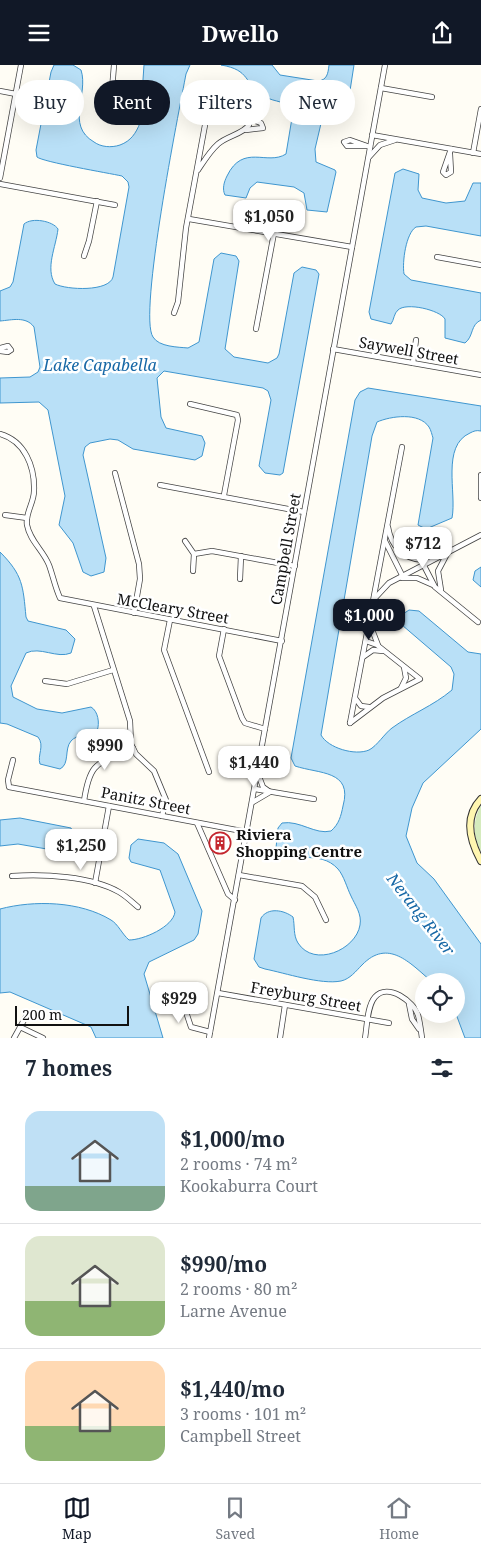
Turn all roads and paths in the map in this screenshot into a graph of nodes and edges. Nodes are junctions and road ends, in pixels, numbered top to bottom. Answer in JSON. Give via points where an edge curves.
{"nodes":[{"id":1,"x":21,"y":65,"type":"edge"},
{"id":2,"x":114,"y":65,"type":"edge"},
{"id":3,"x":385,"y":65,"type":"edge"},
{"id":4,"x":18,"y":80,"type":"edge"},
{"id":5,"x":113,"y":80,"type":"edge"},
{"id":6,"x":381,"y":88,"type":"junction"},
{"id":7,"x":0,"y":91,"type":"edge"},
{"id":8,"x":15,"y":94,"type":"edge"},
{"id":9,"x":432,"y":97,"type":"dead end"},
{"id":10,"x":15,"y":98,"type":"edge"},
{"id":11,"x":481,"y":109,"type":"edge"},
{"id":12,"x":205,"y":125,"type":"edge"},
{"id":13,"x":249,"y":125,"type":"edge"},
{"id":14,"x":262,"y":125,"type":"edge"},
{"id":15,"x":245,"y":130,"type":"junction"},
{"id":16,"x":372,"y":135,"type":"junction"},
{"id":17,"x":399,"y":140,"type":"junction"},
{"id":18,"x":201,"y":147,"type":"junction"},
{"id":19,"x":3,"y":151,"type":"edge"},
{"id":20,"x":211,"y":152,"type":"junction"},
{"id":21,"x":473,"y":153,"type":"junction"},
{"id":22,"x":481,"y":154,"type":"edge"},
{"id":23,"x":368,"y":159,"type":"junction"},
{"id":24,"x":198,"y":170,"type":"junction"},
{"id":25,"x":0,"y":178,"type":"edge"},
{"id":26,"x":0,"y":184,"type":"edge"},
{"id":27,"x":97,"y":201,"type":"junction"},
{"id":28,"x":115,"y":205,"type":"dead end"},
{"id":29,"x":274,"y":212,"type":"dead end"},
{"id":30,"x":189,"y":219,"type":"junction"},
{"id":31,"x":272,"y":233,"type":"junction"},
{"id":32,"x":352,"y":247,"type":"junction"},
{"id":33,"x":84,"y":256,"type":"dead end"},
{"id":34,"x":437,"y":257,"type":"dead end"},
{"id":35,"x":481,"y":265,"type":"edge"},
{"id":36,"x":174,"y":313,"type":"dead end"},
{"id":37,"x":256,"y":329,"type":"dead end"},
{"id":38,"x":416,"y":340,"type":"dead end"},
{"id":39,"x":333,"y":349,"type":"junction"},
{"id":40,"x":413,"y":363,"type":"junction"},
{"id":41,"x":481,"y":375,"type":"edge"},
{"id":42,"x":190,"y":405,"type":"dead end"},
{"id":43,"x":0,"y":434,"type":"edge"},
{"id":44,"x":402,"y":447,"type":"dead end"},
{"id":45,"x":115,"y":473,"type":"dead end"},
{"id":46,"x":481,"y":475,"type":"edge"},
{"id":47,"x":160,"y":485,"type":"dead end"},
{"id":48,"x":224,"y":495,"type":"junction"},
{"id":49,"x":481,"y":498,"type":"edge"},
{"id":50,"x":304,"y":512,"type":"junction"},
{"id":51,"x":5,"y":515,"type":"dead end"},
{"id":52,"x":27,"y":517,"type":"junction"},
{"id":53,"x":388,"y":521,"type":"junction"},
{"id":54,"x":480,"y":536,"type":"edge"},
{"id":55,"x":385,"y":537,"type":"junction"},
{"id":56,"x":185,"y":541,"type":"dead end"},
{"id":57,"x":450,"y":551,"type":"junction"},
{"id":58,"x":194,"y":554,"type":"junction"},
{"id":59,"x":241,"y":557,"type":"junction"},
{"id":60,"x":422,"y":563,"type":"junction"},
{"id":61,"x":295,"y":566,"type":"junction"},
{"id":62,"x":193,"y":571,"type":"dead end"},
{"id":63,"x":403,"y":577,"type":"junction"},
{"id":64,"x":240,"y":579,"type":"dead end"},
{"id":65,"x":436,"y":587,"type":"junction"},
{"id":66,"x":445,"y":595,"type":"junction"},
{"id":67,"x":94,"y":606,"type":"junction"},
{"id":68,"x":373,"y":606,"type":"junction"},
{"id":69,"x":134,"y":613,"type":"junction"},
{"id":70,"x":170,"y":620,"type":"junction"},
{"id":71,"x":370,"y":621,"type":"junction"},
{"id":72,"x":478,"y":623,"type":"dead end"},
{"id":73,"x":224,"y":629,"type":"junction"},
{"id":74,"x":282,"y":641,"type":"junction"},
{"id":75,"x":366,"y":641,"type":"junction"},
{"id":76,"x":380,"y":648,"type":"junction"},
{"id":77,"x":386,"y":652,"type":"junction"},
{"id":78,"x":362,"y":661,"type":"junction"},
{"id":79,"x":402,"y":666,"type":"junction"},
{"id":80,"x":113,"y":670,"type":"junction"},
{"id":81,"x":45,"y":681,"type":"dead end"},
{"id":82,"x":400,"y":689,"type":"junction"},
{"id":83,"x":355,"y":696,"type":"junction"},
{"id":84,"x":370,"y":707,"type":"junction"},
{"id":85,"x":266,"y":729,"type":"junction"},
{"id":86,"x":133,"y":749,"type":"junction"},
{"id":87,"x":13,"y":760,"type":"dead end"},
{"id":88,"x":209,"y":772,"type":"dead end"},
{"id":89,"x":258,"y":773,"type":"junction"},
{"id":90,"x":254,"y":789,"type":"junction"},
{"id":91,"x":270,"y":792,"type":"junction"},
{"id":92,"x":314,"y":799,"type":"dead end"},
{"id":93,"x":481,"y":799,"type":"edge"},
{"id":94,"x":84,"y":801,"type":"junction"},
{"id":95,"x":252,"y":803,"type":"junction"},
{"id":96,"x":108,"y":806,"type":"junction"},
{"id":97,"x":162,"y":816,"type":"junction"},
{"id":98,"x":197,"y":823,"type":"junction"},
{"id":99,"x":247,"y":832,"type":"junction"},
{"id":100,"x":481,"y":861,"type":"edge"},
{"id":101,"x":12,"y":875,"type":"dead end"},
{"id":102,"x":239,"y":875,"type":"junction"},
{"id":103,"x":95,"y":883,"type":"junction"},
{"id":104,"x":235,"y":900,"type":"junction"},
{"id":105,"x":138,"y":907,"type":"dead end"},
{"id":106,"x":326,"y":920,"type":"dead end"},
{"id":107,"x":177,"y":985,"type":"dead end"},
{"id":108,"x":218,"y":993,"type":"junction"},
{"id":109,"x":409,"y":1004,"type":"junction"},
{"id":110,"x":285,"y":1005,"type":"junction"},
{"id":111,"x":415,"y":1012,"type":"edge"},
{"id":112,"x":28,"y":1013,"type":"dead end"},
{"id":113,"x":415,"y":1018,"type":"edge"},
{"id":114,"x":412,"y":1019,"type":"junction"},
{"id":115,"x":368,"y":1020,"type":"junction"},
{"id":116,"x":389,"y":1023,"type":"dead end"},
{"id":117,"x":419,"y":1023,"type":"edge"},
{"id":118,"x":20,"y":1027,"type":"junction"},
{"id":119,"x":420,"y":1030,"type":"junction"},
{"id":120,"x":210,"y":1032,"type":"junction"},
{"id":121,"x":14,"y":1038,"type":"edge"},
{"id":122,"x":42,"y":1038,"type":"edge"},
{"id":123,"x":209,"y":1038,"type":"edge"},
{"id":124,"x":280,"y":1038,"type":"edge"},
{"id":125,"x":365,"y":1038,"type":"edge"},
{"id":126,"x":422,"y":1038,"type":"edge"}],
"edges":[{"from":1,"to":4,"type":"street"},
{"from":2,"to":5,"type":"street"},
{"from":3,"to":6,"type":"street","name":"Campbell Street"},
{"from":6,"to":9,"type":"street"},
{"from":6,"to":16,"type":"street","name":"Campbell Street"},
{"from":7,"to":8,"type":"street"},
{"from":10,"to":19,"type":"street"},
{"from":11,"to":21,"type":"street"},
{"from":12,"to":18,"type":"street"},
{"from":13,"to":15,"type":"street"},
{"from":14,"to":15,"type":"street","via":[[263,128]]},
{"from":15,"to":20,"type":"street","via":[[230,135]]},
{"from":16,"to":17,"type":"street"},
{"from":16,"to":23,"type":"street","name":"Campbell Street"},
{"from":17,"to":21,"type":"street","via":[[451,152]]},
{"from":17,"to":23,"type":"street","via":[[380,145]]},
{"from":18,"to":20,"type":"street"},
{"from":18,"to":24,"type":"street"},
{"from":19,"to":25,"type":"street"},
{"from":20,"to":24,"type":"street"},
{"from":21,"to":22,"type":"street"},
{"from":23,"to":32,"type":"street","name":"Campbell Street"},
{"from":24,"to":30,"type":"street"},
{"from":26,"to":27,"type":"street"},
{"from":27,"to":28,"type":"street"},
{"from":27,"to":33,"type":"street"},
{"from":29,"to":31,"type":"street"},
{"from":30,"to":31,"type":"street"},
{"from":30,"to":36,"type":"street","via":[[183,273]]},
{"from":31,"to":32,"type":"street"},
{"from":31,"to":37,"type":"street"},
{"from":32,"to":39,"type":"street","name":"Campbell Street"},
{"from":34,"to":35,"type":"street"},
{"from":38,"to":40,"type":"street"},
{"from":39,"to":40,"type":"street","name":"Saywell Street"},
{"from":39,"to":50,"type":"street","name":"Campbell Street"},
{"from":40,"to":41,"type":"street","name":"Saywell Street"},
{"from":42,"to":48,"type":"street","via":[[237,415]]},
{"from":43,"to":52,"type":"street","via":[[19,443],[29,460],[34,491]]},
{"from":44,"to":53,"type":"street"},
{"from":45,"to":69,"type":"street","via":[[139,564],[140,579]]},
{"from":46,"to":49,"type":"street"},
{"from":47,"to":48,"type":"street"},
{"from":48,"to":50,"type":"street"},
{"from":50,"to":61,"type":"street","name":"Campbell Street"},
{"from":51,"to":52,"type":"street"},
{"from":52,"to":67,"type":"street","name":"McCleary Street","via":[[31,538],[49,565],[60,598]]},
{"from":53,"to":55,"type":"street"},
{"from":53,"to":60,"type":"street","via":[[390,535],[397,548]]},
{"from":54,"to":57,"type":"street"},
{"from":55,"to":63,"type":"street"},
{"from":55,"to":68,"type":"street"},
{"from":56,"to":58,"type":"street"},
{"from":57,"to":60,"type":"street"},
{"from":57,"to":66,"type":"street","via":[[438,571],[439,584]]},
{"from":58,"to":59,"type":"street","via":[[212,551]]},
{"from":58,"to":62,"type":"street"},
{"from":59,"to":61,"type":"street"},
{"from":59,"to":64,"type":"street"},
{"from":60,"to":63,"type":"street"},
{"from":60,"to":65,"type":"street"},
{"from":61,"to":74,"type":"street","name":"Campbell Street"},
{"from":63,"to":65,"type":"street","via":[[421,579]]},
{"from":63,"to":68,"type":"street","via":[[382,588]]},
{"from":65,"to":66,"type":"street"},
{"from":66,"to":72,"type":"street"},
{"from":67,"to":69,"type":"street","name":"McCleary Street"},
{"from":67,"to":80,"type":"street"},
{"from":68,"to":71,"type":"street"},
{"from":69,"to":70,"type":"street","name":"McCleary Street"},
{"from":70,"to":73,"type":"street","name":"McCleary Street"},
{"from":70,"to":88,"type":"street","via":[[164,650]]},
{"from":71,"to":75,"type":"street"},
{"from":71,"to":76,"type":"street"},
{"from":73,"to":74,"type":"street","name":"McCleary Street"},
{"from":73,"to":85,"type":"street","via":[[219,656],[242,718],[245,723]]},
{"from":74,"to":85,"type":"street","name":"Campbell Street"},
{"from":75,"to":76,"type":"street"},
{"from":75,"to":78,"type":"street"},
{"from":76,"to":77,"type":"street"},
{"from":77,"to":78,"type":"street","via":[[373,650]]},
{"from":77,"to":79,"type":"street"},
{"from":78,"to":83,"type":"street"},
{"from":79,"to":82,"type":"street","via":[[406,677]]},
{"from":79,"to":82,"type":"street","via":[[420,679]]},
{"from":80,"to":81,"type":"street","via":[[67,684]]},
{"from":80,"to":86,"type":"street","via":[[130,721],[129,737]]},
{"from":82,"to":84,"type":"street"},
{"from":83,"to":84,"type":"street","via":[[359,705]]},
{"from":83,"to":84,"type":"street","via":[[350,723]]},
{"from":85,"to":89,"type":"street","name":"Campbell Street"},
{"from":86,"to":94,"type":"street","via":[[99,763],[93,769],[87,779]]},
{"from":86,"to":97,"type":"street","via":[[154,771],[166,800]]},
{"from":87,"to":94,"type":"street","name":"Panitz Street","via":[[9,787]]},
{"from":89,"to":90,"type":"street","name":"Campbell Street"},
{"from":89,"to":91,"type":"street","via":[[263,787]]},
{"from":90,"to":91,"type":"street"},
{"from":90,"to":95,"type":"street","name":"Campbell Street"},
{"from":91,"to":92,"type":"street"},
{"from":91,"to":95,"type":"street"},
{"from":93,"to":100,"type":"street","via":[[474,808],[470,831],[472,844]]},
{"from":94,"to":96,"type":"street","name":"Panitz Street"},
{"from":95,"to":99,"type":"street","name":"Campbell Street"},
{"from":96,"to":97,"type":"street","name":"Panitz Street"},
{"from":96,"to":103,"type":"street"},
{"from":97,"to":98,"type":"street","name":"Panitz Street"},
{"from":98,"to":99,"type":"street","name":"Panitz Street"},
{"from":98,"to":104,"type":"street","via":[[228,894]]},
{"from":99,"to":102,"type":"street","name":"Campbell Street"},
{"from":101,"to":103,"type":"street","via":[[43,874]]},
{"from":102,"to":104,"type":"street","name":"Campbell Street"},
{"from":102,"to":106,"type":"street","via":[[296,884],[307,889],[315,897]]},
{"from":103,"to":105,"type":"street","via":[[119,892]]},
{"from":104,"to":108,"type":"street","name":"Campbell Street"},
{"from":107,"to":120,"type":"street","via":[[191,1027]]},
{"from":108,"to":110,"type":"street","name":"Freyburg Street"},
{"from":108,"to":120,"type":"street","name":"Campbell Street"},
{"from":109,"to":111,"type":"street"},
{"from":109,"to":114,"type":"street"},
{"from":109,"to":115,"type":"street","via":[[402,997],[388,992],[378,994]]},
{"from":110,"to":115,"type":"street","name":"Freyburg Street"},
{"from":110,"to":124,"type":"street"},
{"from":112,"to":118,"type":"street"},
{"from":113,"to":114,"type":"street"},
{"from":114,"to":119,"type":"street"},
{"from":115,"to":116,"type":"street","name":"Freyburg Street"},
{"from":115,"to":125,"type":"street"},
{"from":117,"to":119,"type":"street"},
{"from":118,"to":121,"type":"street"},
{"from":118,"to":122,"type":"street"},
{"from":119,"to":126,"type":"street"},
{"from":120,"to":123,"type":"street","name":"Campbell Street"}]}
